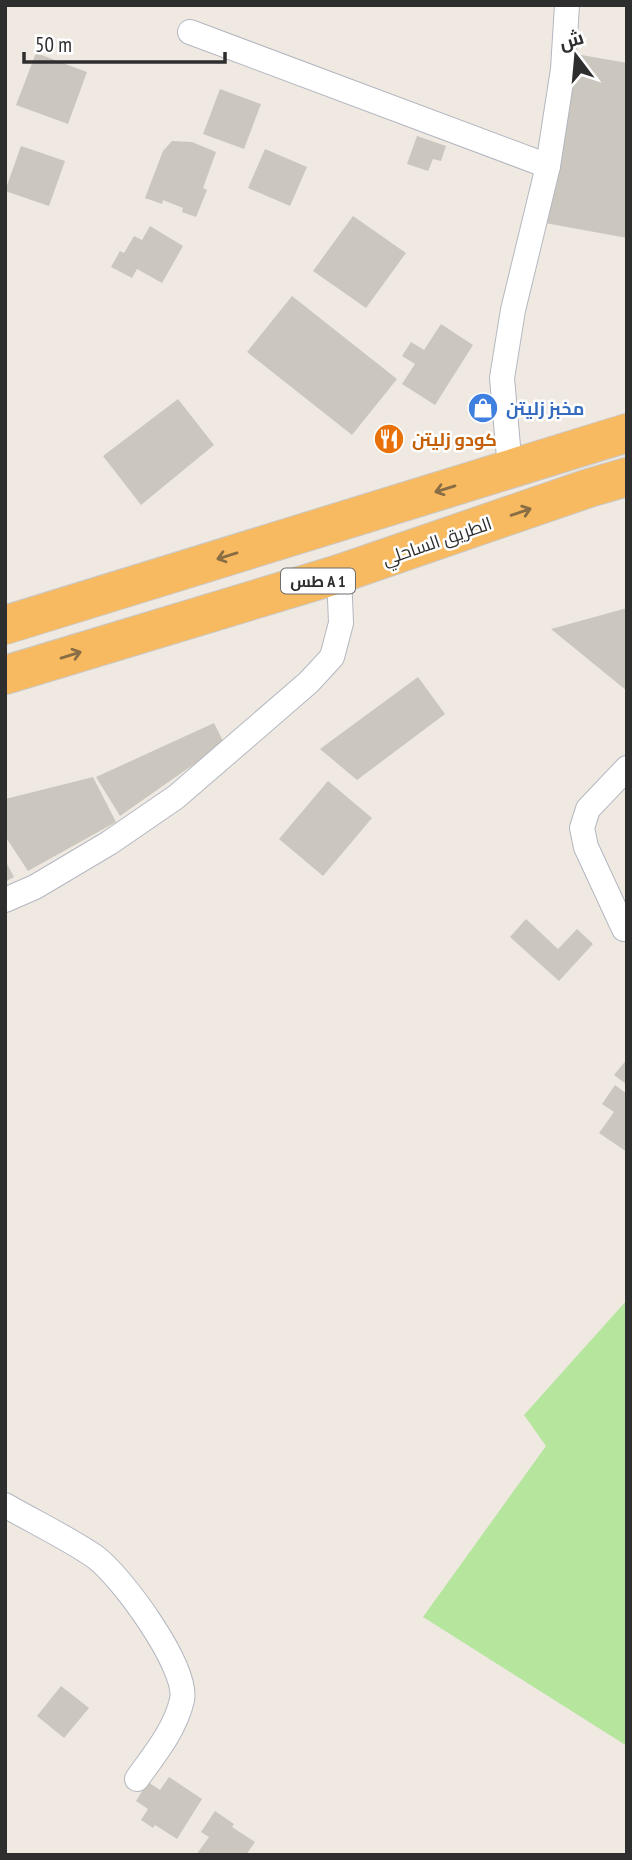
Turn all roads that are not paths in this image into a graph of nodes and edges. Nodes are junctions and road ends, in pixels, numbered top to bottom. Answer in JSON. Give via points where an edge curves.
{"nodes":[{"id":1,"x":567,"y":5,"type":"edge"},
{"id":2,"x":190,"y":32,"type":"dead end"},
{"id":3,"x":548,"y":166,"type":"junction"},
{"id":4,"x":627,"y":433,"type":"edge"},
{"id":5,"x":510,"y":469,"type":"junction"},
{"id":6,"x":627,"y":477,"type":"edge"},
{"id":7,"x":339,"y":574,"type":"junction"},
{"id":8,"x":5,"y":625,"type":"edge"},
{"id":9,"x":5,"y":675,"type":"edge"},
{"id":10,"x":627,"y":768,"type":"edge"},
{"id":11,"x":5,"y":900,"type":"edge"},
{"id":12,"x":624,"y":929,"type":"dead end"},
{"id":13,"x":5,"y":1505,"type":"edge"},
{"id":14,"x":137,"y":1779,"type":"dead end"}],
"edges":[{"from":1,"to":3,"type":"street","via":[[563,69]]},
{"from":2,"to":3,"type":"street"},
{"from":3,"to":5,"type":"street","via":[[513,310],[502,378]]},
{"from":4,"to":5,"type":"highway"},
{"from":5,"to":8,"type":"highway","one_way":true},
{"from":7,"to":6,"type":"highway","name":"الطريق الساحلي","number":"طس A 1","one_way":true},
{"from":9,"to":7,"type":"highway","name":"الطريق الساحلي","number":"طس A 1","one_way":true},
{"from":7,"to":11,"type":"street","via":[[338,634],[331,657],[309,682],[176,797],[109,844]]},
{"from":10,"to":12,"type":"street","via":[[588,809],[582,828],[586,847]]},
{"from":13,"to":14,"type":"street","via":[[96,1557],[153,1625],[176,1667],[183,1697],[168,1734]]}]}
